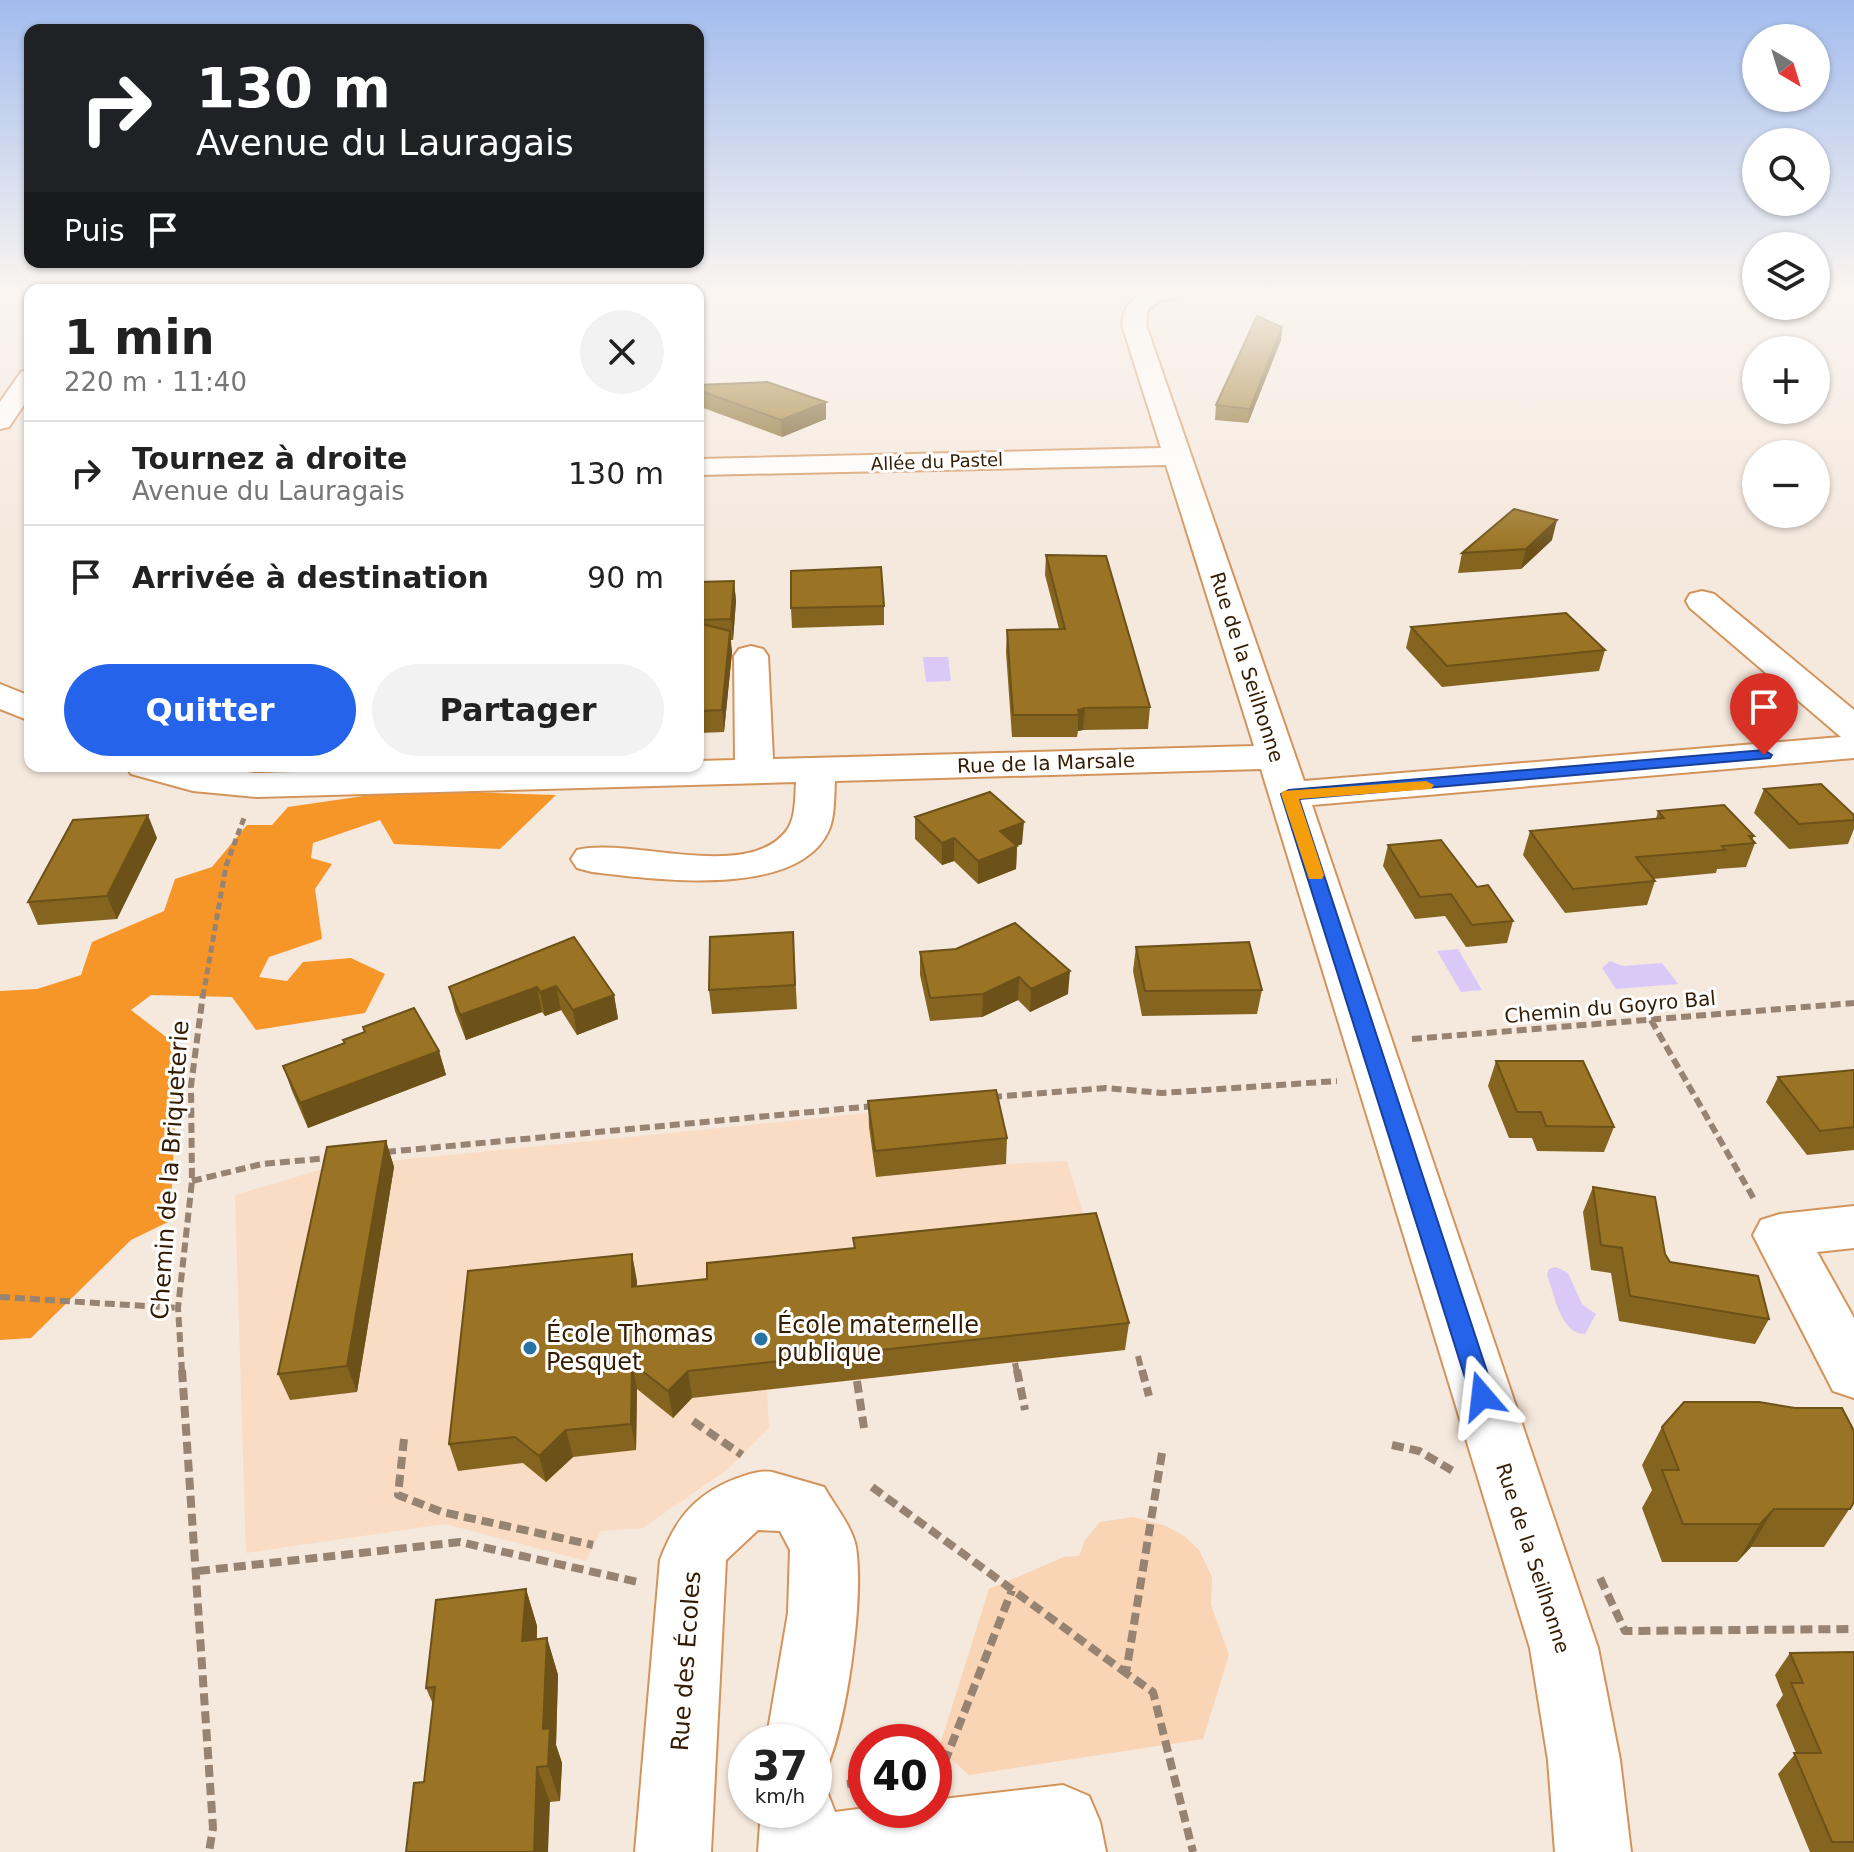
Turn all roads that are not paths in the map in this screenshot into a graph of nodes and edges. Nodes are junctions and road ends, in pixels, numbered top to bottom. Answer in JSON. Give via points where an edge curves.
{"nodes":[{"id":1,"x":20,"y":377,"type":"edge"},
{"id":2,"x":1152,"y":377,"type":"edge"},
{"id":3,"x":0,"y":421,"type":"edge"},
{"id":4,"x":1176,"y":456,"type":"junction"},
{"id":5,"x":704,"y":467,"type":"edge"},
{"id":6,"x":1702,"y":601,"type":"dead end"},
{"id":7,"x":751,"y":656,"type":"dead end"},
{"id":8,"x":0,"y":695,"type":"edge"},
{"id":9,"x":24,"y":707,"type":"edge"},
{"id":10,"x":1854,"y":729,"type":"edge"},
{"id":11,"x":1854,"y":747,"type":"edge"},
{"id":12,"x":816,"y":770,"type":"junction"},
{"id":13,"x":704,"y":771,"type":"edge"},
{"id":14,"x":754,"y":771,"type":"junction"},
{"id":15,"x":167,"y":772,"type":"edge"},
{"id":16,"x":641,"y":772,"type":"edge"},
{"id":17,"x":414,"y":774,"type":"edge"},
{"id":18,"x":1283,"y":776,"type":"junction"},
{"id":19,"x":592,"y":859,"type":"dead end"},
{"id":20,"x":1854,"y":1227,"type":"edge"},
{"id":21,"x":1854,"y":1373,"type":"edge"},
{"id":22,"x":805,"y":1724,"type":"edge"},
{"id":23,"x":952,"y":1794,"type":"edge"},
{"id":24,"x":797,"y":1828,"type":"edge"},
{"id":25,"x":866,"y":1828,"type":"edge"},
{"id":26,"x":673,"y":1852,"type":"edge"},
{"id":27,"x":796,"y":1852,"type":"edge"},
{"id":28,"x":815,"y":1852,"type":"edge"},
{"id":29,"x":1068,"y":1852,"type":"edge"},
{"id":30,"x":1593,"y":1852,"type":"edge"}],
"edges":[{"from":1,"to":3,"type":"street"},
{"from":2,"to":4,"type":"street","name":"Rue de la Seilhonne"},
{"from":4,"to":5,"type":"street","name":"Allée du Pastel"},
{"from":4,"to":18,"type":"street","name":"Rue de la Seilhonne"},
{"from":6,"to":10,"type":"street"},
{"from":7,"to":14,"type":"street"},
{"from":8,"to":9,"type":"street"},
{"from":11,"to":18,"type":"street","name":"Rue de la Marsale","via":[[1373,790]]},
{"from":12,"to":14,"type":"street","name":"Rue de la Marsale"},
{"from":12,"to":18,"type":"street","name":"Rue de la Marsale"},
{"from":12,"to":19,"type":"street","via":[[813,814],[805,837],[771,857],[687,868]]},
{"from":13,"to":14,"type":"street","name":"Rue de la Marsale"},
{"from":15,"to":17,"type":"street","name":"Rue de la Marsale","via":[[257,785]]},
{"from":16,"to":17,"type":"street","name":"Rue de la Marsale"},
{"from":18,"to":30,"type":"street","name":"Rue de la Seilhonne","via":[[1564,1648],[1584,1760]]},
{"from":20,"to":21,"type":"street","via":[[1780,1235]]},
{"from":22,"to":26,"type":"street","name":"Rue des Écoles","via":[[822,1613],[823,1546],[801,1508],[763,1500],[714,1525],[697,1543]]},
{"from":23,"to":29,"type":"street","via":[[1063,1822]]},
{"from":24,"to":27,"type":"street"},
{"from":25,"to":28,"type":"street"}]}
